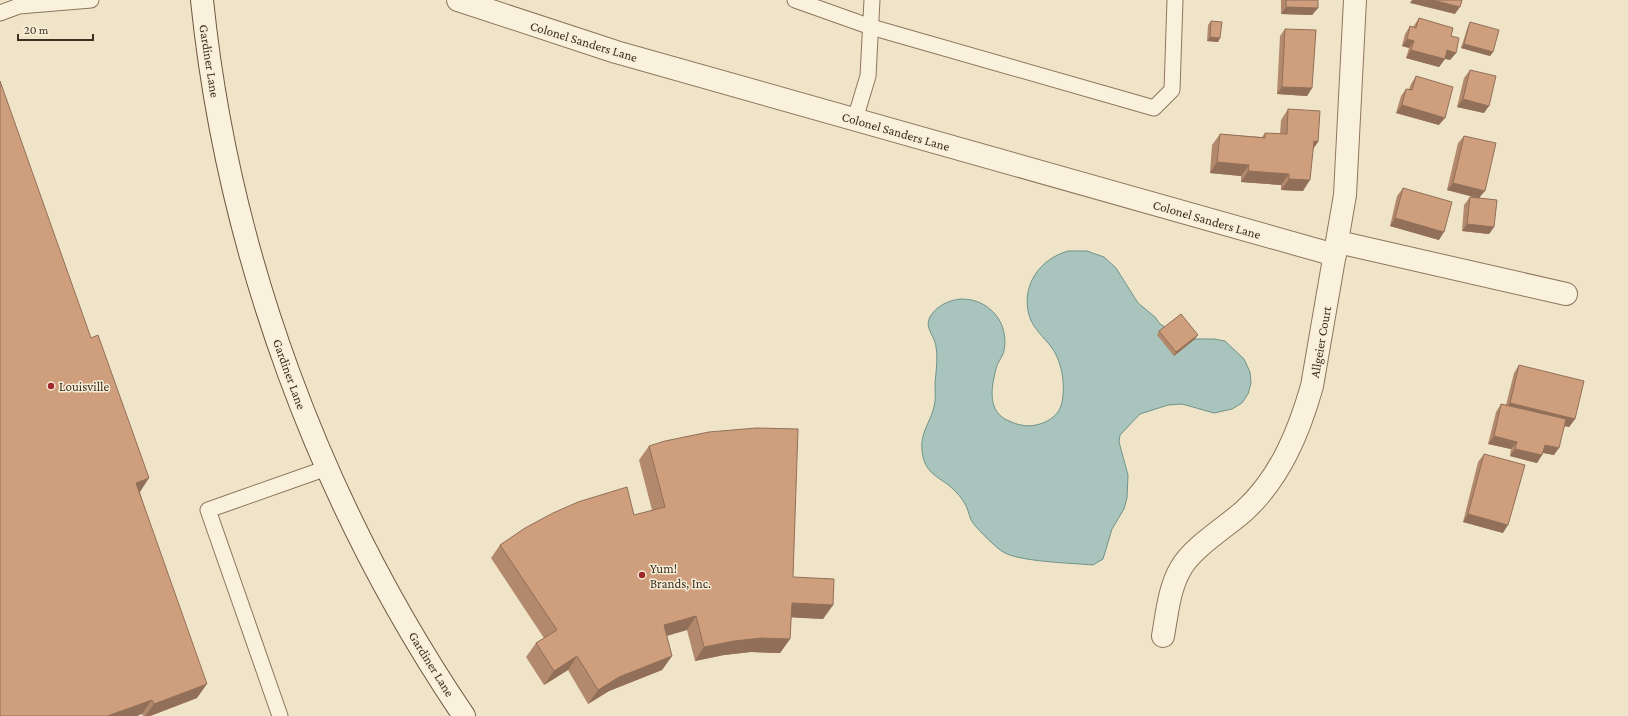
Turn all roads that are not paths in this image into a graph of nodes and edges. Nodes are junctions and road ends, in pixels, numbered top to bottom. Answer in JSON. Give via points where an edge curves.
{"nodes":[{"id":1,"x":91,"y":0,"type":"edge"},
{"id":2,"x":202,"y":0,"type":"edge"},
{"id":3,"x":458,"y":0,"type":"edge"},
{"id":4,"x":795,"y":0,"type":"edge"},
{"id":5,"x":872,"y":0,"type":"edge"},
{"id":6,"x":1175,"y":0,"type":"edge"},
{"id":7,"x":1355,"y":0,"type":"edge"},
{"id":8,"x":0,"y":13,"type":"edge"},
{"id":9,"x":870,"y":27,"type":"junction"},
{"id":10,"x":855,"y":119,"type":"junction"},
{"id":11,"x":1336,"y":249,"type":"junction"},
{"id":12,"x":1566,"y":294,"type":"dead end"},
{"id":13,"x":327,"y":468,"type":"junction"},
{"id":14,"x":1163,"y":636,"type":"dead end"},
{"id":15,"x":459,"y":714,"type":"edge"},
{"id":16,"x":280,"y":716,"type":"edge"}],
"edges":[{"from":1,"to":8,"type":"lane","via":[[19,6]]},
{"from":2,"to":13,"type":"street","name":"Gardiner Lane","via":[[207,52],[236,206],[264,300],[297,394]]},
{"from":3,"to":10,"type":"street","name":"Colonel Sanders Lane","via":[[616,52]]},
{"from":4,"to":9,"type":"lane"},
{"from":5,"to":9,"type":"lane"},
{"from":6,"to":9,"type":"lane","via":[[1172,90],[1154,108]]},
{"from":7,"to":11,"type":"street","name":"Allgeier Court","via":[[1345,195]]},
{"from":9,"to":10,"type":"lane","via":[[868,76]]},
{"from":10,"to":11,"type":"street","name":"Colonel Sanders Lane"},
{"from":11,"to":12,"type":"street","name":"Colonel Sanders Lane"},
{"from":11,"to":14,"type":"street","name":"Allgeier Court","via":[[1312,386],[1291,445],[1280,466],[1255,499],[1181,566],[1176,577]]},
{"from":13,"to":15,"type":"street","name":"Gardiner Lane","via":[[358,533]]},
{"from":13,"to":16,"type":"lane","via":[[208,510]]}]}
